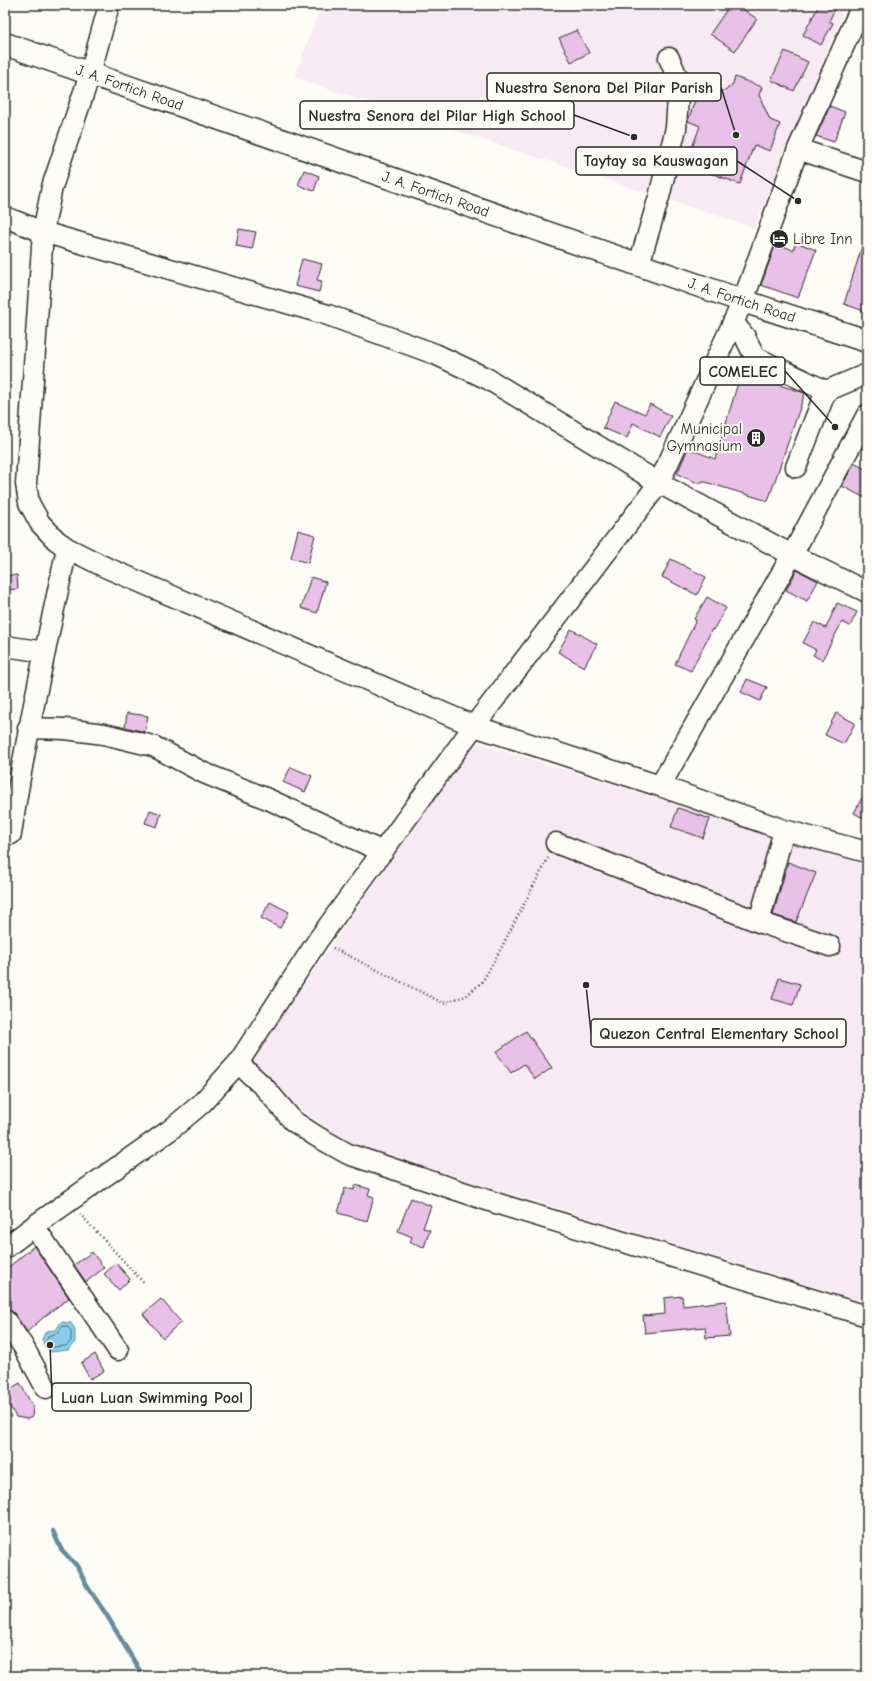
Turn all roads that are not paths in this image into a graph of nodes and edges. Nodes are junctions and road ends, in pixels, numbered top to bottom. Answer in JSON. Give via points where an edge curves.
{"nodes":[{"id":1,"x":109,"y":5,"type":"edge"},
{"id":2,"x":862,"y":5,"type":"edge"},
{"id":3,"x":5,"y":44,"type":"edge"},
{"id":4,"x":670,"y":58,"type":"dead end"},
{"id":5,"x":90,"y":74,"type":"junction"},
{"id":6,"x":798,"y":148,"type":"junction"},
{"id":7,"x":867,"y":172,"type":"edge"},
{"id":8,"x":5,"y":217,"type":"edge"},
{"id":9,"x":43,"y":232,"type":"junction"},
{"id":10,"x":639,"y":264,"type":"junction"},
{"id":11,"x":743,"y":300,"type":"junction"},
{"id":12,"x":733,"y":322,"type":"junction"},
{"id":13,"x":867,"y":341,"type":"edge"},
{"id":14,"x":867,"y":374,"type":"edge"},
{"id":15,"x":826,"y":391,"type":"junction"},
{"id":16,"x":867,"y":415,"type":"edge"},
{"id":17,"x":796,"y":467,"type":"dead end"},
{"id":18,"x":659,"y":483,"type":"junction"},
{"id":19,"x":67,"y":548,"type":"junction"},
{"id":20,"x":792,"y":556,"type":"junction"},
{"id":21,"x":867,"y":592,"type":"edge"},
{"id":22,"x":5,"y":646,"type":"edge"},
{"id":23,"x":45,"y":652,"type":"junction"},
{"id":24,"x":474,"y":726,"type":"junction"},
{"id":25,"x":28,"y":728,"type":"junction"},
{"id":26,"x":660,"y":786,"type":"junction"},
{"id":27,"x":784,"y":830,"type":"junction"},
{"id":28,"x":11,"y":834,"type":"dead end"},
{"id":29,"x":556,"y":844,"type":"road end"},
{"id":30,"x":382,"y":852,"type":"junction"},
{"id":31,"x":867,"y":852,"type":"edge"},
{"id":32,"x":759,"y":922,"type":"junction"},
{"id":33,"x":830,"y":946,"type":"dead end"},
{"id":34,"x":238,"y":1063,"type":"junction"},
{"id":35,"x":34,"y":1226,"type":"junction"},
{"id":36,"x":5,"y":1248,"type":"edge"},
{"id":37,"x":867,"y":1316,"type":"edge"},
{"id":38,"x":5,"y":1320,"type":"edge"},
{"id":39,"x":118,"y":1350,"type":"dead end"},
{"id":40,"x":46,"y":1388,"type":"dead end"}],
"edges":[{"from":1,"to":5,"type":"street"},
{"from":2,"to":6,"type":"street"},
{"from":3,"to":5,"type":"highway","name":"J. A. Fortich Road"},
{"from":4,"to":10,"type":"street","via":[[680,81],[676,128]]},
{"from":5,"to":9,"type":"street","via":[[52,187]]},
{"from":5,"to":10,"type":"highway","name":"J. A. Fortich Road"},
{"from":6,"to":7,"type":"street"},
{"from":6,"to":11,"type":"street"},
{"from":8,"to":9,"type":"street"},
{"from":9,"to":18,"type":"street","via":[[328,315],[435,354],[488,380]]},
{"from":9,"to":19,"type":"street","via":[[26,484],[29,503],[40,523]]},
{"from":10,"to":11,"type":"highway","name":"J. A. Fortich Road"},
{"from":11,"to":12,"type":"street"},
{"from":11,"to":13,"type":"highway","name":"J. A. Fortich Road"},
{"from":12,"to":15,"type":"street","via":[[745,337],[755,357]]},
{"from":12,"to":18,"type":"street"},
{"from":14,"to":15,"type":"street"},
{"from":15,"to":17,"type":"street"},
{"from":16,"to":20,"type":"street"},
{"from":18,"to":20,"type":"street"},
{"from":18,"to":24,"type":"street"},
{"from":19,"to":23,"type":"street"},
{"from":19,"to":24,"type":"street","via":[[104,568]]},
{"from":20,"to":21,"type":"street"},
{"from":20,"to":26,"type":"street"},
{"from":22,"to":23,"type":"street"},
{"from":23,"to":25,"type":"street"},
{"from":24,"to":26,"type":"street"},
{"from":24,"to":30,"type":"street"},
{"from":25,"to":28,"type":"street"},
{"from":25,"to":30,"type":"street","via":[[104,734],[153,746],[204,774],[270,800]]},
{"from":26,"to":27,"type":"street"},
{"from":27,"to":31,"type":"street"},
{"from":27,"to":32,"type":"street"},
{"from":29,"to":32,"type":"street"},
{"from":30,"to":34,"type":"street","via":[[318,940]]},
{"from":32,"to":33,"type":"street"},
{"from":34,"to":35,"type":"street","via":[[201,1104],[170,1130]]},
{"from":34,"to":37,"type":"street","via":[[293,1121],[348,1154],[502,1205]]},
{"from":35,"to":36,"type":"street"},
{"from":35,"to":39,"type":"street"},
{"from":38,"to":40,"type":"street"}]}
